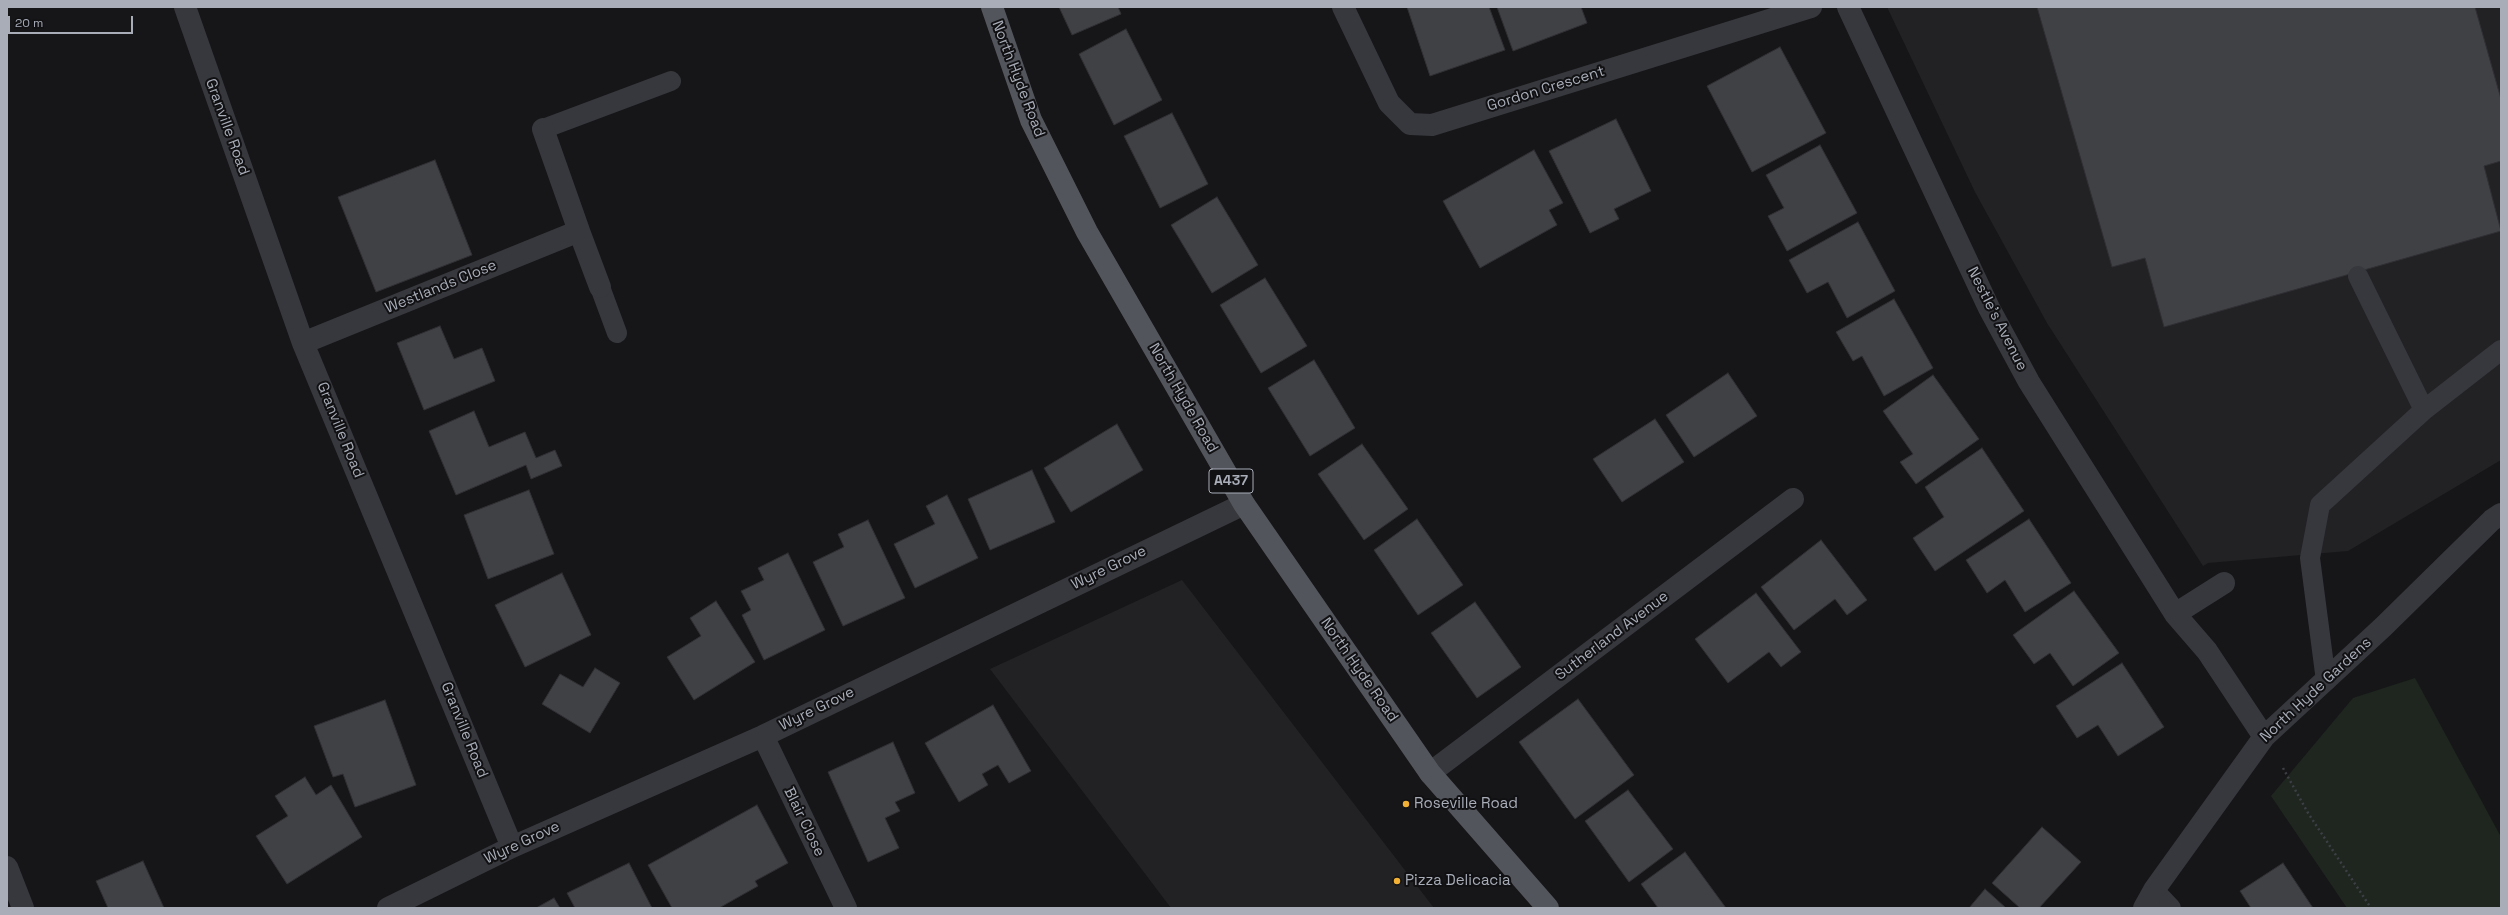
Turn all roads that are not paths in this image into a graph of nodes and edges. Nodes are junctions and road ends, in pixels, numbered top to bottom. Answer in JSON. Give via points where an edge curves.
{"nodes":[{"id":1,"x":185,"y":7,"type":"edge"},
{"id":2,"x":992,"y":7,"type":"edge"},
{"id":3,"x":1343,"y":7,"type":"edge"},
{"id":4,"x":1812,"y":7,"type":"edge"},
{"id":5,"x":1848,"y":7,"type":"edge"},
{"id":6,"x":671,"y":81,"type":"dead end"},
{"id":7,"x":543,"y":129,"type":"joint"},
{"id":8,"x":579,"y":231,"type":"junction"},
{"id":9,"x":2358,"y":276,"type":"dead end"},
{"id":10,"x":600,"y":287,"type":"joint"},
{"id":11,"x":617,"y":333,"type":"dead end"},
{"id":12,"x":304,"y":343,"type":"junction"},
{"id":13,"x":2501,"y":350,"type":"edge"},
{"id":14,"x":2424,"y":410,"type":"junction"},
{"id":15,"x":1793,"y":499,"type":"dead end"},
{"id":16,"x":1244,"y":504,"type":"junction"},
{"id":17,"x":2501,"y":514,"type":"edge"},
{"id":18,"x":2224,"y":583,"type":"dead end"},
{"id":19,"x":2175,"y":614,"type":"junction"},
{"id":20,"x":2326,"y":681,"type":"junction"},
{"id":21,"x":763,"y":736,"type":"junction"},
{"id":22,"x":2264,"y":737,"type":"junction"},
{"id":23,"x":1430,"y":772,"type":"junction"},
{"id":24,"x":512,"y":847,"type":"junction"},
{"id":25,"x":7,"y":867,"type":"edge"},
{"id":26,"x":2149,"y":899,"type":"edge"},
{"id":27,"x":22,"y":908,"type":"edge"},
{"id":28,"x":388,"y":908,"type":"edge"},
{"id":29,"x":846,"y":908,"type":"edge"},
{"id":30,"x":1548,"y":908,"type":"edge"},
{"id":31,"x":2171,"y":908,"type":"edge"}],
"edges":[{"from":1,"to":12,"type":"street","name":"Granville Road"},
{"from":2,"to":16,"type":"main road","name":"North Hyde Road","number":"A437","via":[[1031,120],[1087,232]]},
{"from":3,"to":4,"type":"street","name":"Gordon Crescent","via":[[1389,103],[1410,124],[1432,125]]},
{"from":5,"to":19,"type":"street","name":"Nestle's Avenue","via":[[1989,308],[2029,382]]},
{"from":6,"to":7,"type":"lane"},
{"from":7,"to":8,"type":"street"},
{"from":8,"to":10,"type":"street"},
{"from":8,"to":12,"type":"street","name":"Westlands Close"},
{"from":9,"to":14,"type":"lane"},
{"from":10,"to":11,"type":"lane"},
{"from":12,"to":24,"type":"street","name":"Granville Road"},
{"from":13,"to":14,"type":"lane"},
{"from":14,"to":20,"type":"lane","via":[[2320,505],[2310,558]]},
{"from":15,"to":23,"type":"street","name":"Sutherland Avenue"},
{"from":16,"to":21,"type":"street","name":"Wyre Grove"},
{"from":16,"to":23,"type":"main road","name":"North Hyde Road","number":"A437"},
{"from":17,"to":20,"type":"street","name":"North Hyde Gardens"},
{"from":18,"to":19,"type":"street"},
{"from":19,"to":22,"type":"street","name":"Nestle's Avenue","via":[[2207,650]]},
{"from":20,"to":22,"type":"street","name":"North Hyde Gardens"},
{"from":21,"to":24,"type":"street","name":"Wyre Grove"},
{"from":21,"to":29,"type":"street","name":"Blair Close"},
{"from":22,"to":26,"type":"street","name":"North Hyde Gardens"},
{"from":23,"to":30,"type":"main road","name":"North Hyde Road","number":"A437"},
{"from":24,"to":28,"type":"street","name":"Wyre Grove"},
{"from":25,"to":27,"type":"street"},
{"from":26,"to":31,"type":"lane"}]}
